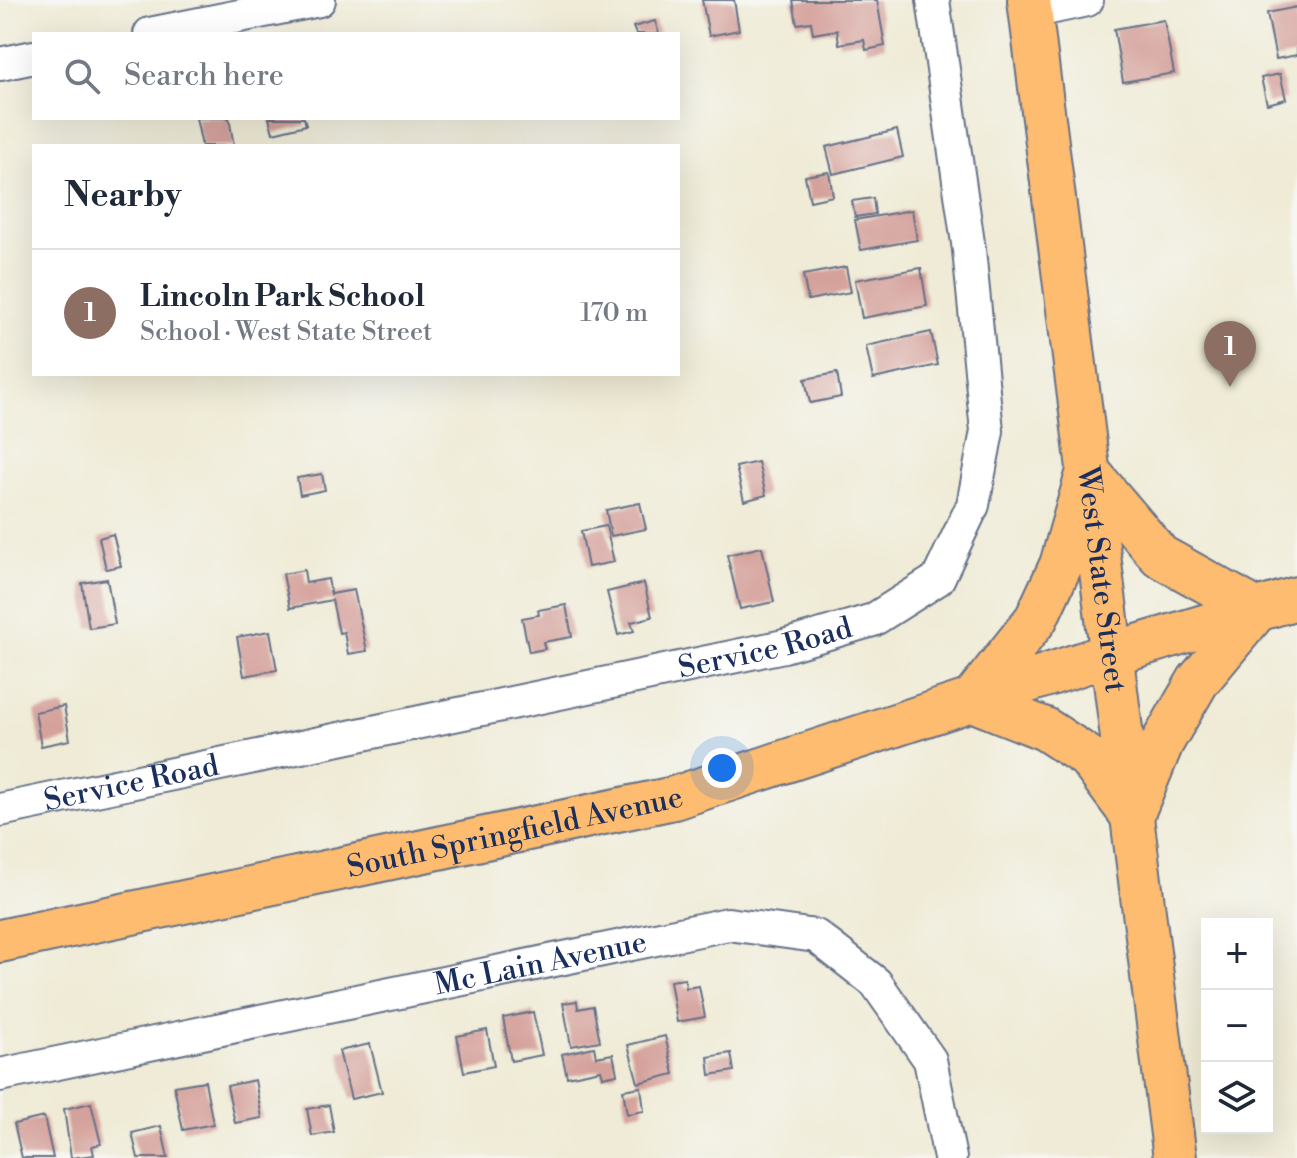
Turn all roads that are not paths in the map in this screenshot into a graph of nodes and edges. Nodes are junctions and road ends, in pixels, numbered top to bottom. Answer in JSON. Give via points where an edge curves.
{"nodes":[{"id":1,"x":319,"y":0,"type":"edge"},
{"id":2,"x":933,"y":0,"type":"edge"},
{"id":3,"x":1087,"y":0,"type":"edge"},
{"id":4,"x":1030,"y":6,"type":"edge"},
{"id":5,"x":160,"y":32,"type":"edge"},
{"id":6,"x":32,"y":57,"type":"edge"},
{"id":7,"x":0,"y":64,"type":"edge"},
{"id":8,"x":1088,"y":471,"type":"junction"},
{"id":9,"x":1297,"y":598,"type":"edge"},
{"id":10,"x":1257,"y":610,"type":"junction"},
{"id":11,"x":1111,"y":654,"type":"junction"},
{"id":12,"x":972,"y":700,"type":"junction"},
{"id":13,"x":0,"y":810,"type":"edge"},
{"id":14,"x":1132,"y":816,"type":"junction"},
{"id":15,"x":0,"y":941,"type":"edge"},
{"id":16,"x":0,"y":1075,"type":"edge"},
{"id":17,"x":950,"y":1158,"type":"edge"},
{"id":18,"x":1175,"y":1158,"type":"edge"}],
"edges":[{"from":1,"to":5,"type":"street"},
{"from":2,"to":13,"type":"street","name":"Service Road","via":[[969,250],[987,431],[973,505],[938,579],[873,620],[784,646]]},
{"from":3,"to":4,"type":"street"},
{"from":4,"to":8,"type":"main road","name":"West State Street"},
{"from":6,"to":7,"type":"street"},
{"from":8,"to":10,"type":"main road","via":[[1160,556]]},
{"from":8,"to":11,"type":"main road","name":"West State Street"},
{"from":8,"to":12,"type":"main road","via":[[1061,565],[1036,619]]},
{"from":9,"to":10,"type":"main road","name":"South Springfield Avenue"},
{"from":10,"to":11,"type":"main road","name":"South Springfield Avenue"},
{"from":10,"to":14,"type":"main road","via":[[1198,681],[1162,743]]},
{"from":11,"to":12,"type":"main road","name":"South Springfield Avenue"},
{"from":11,"to":14,"type":"main road","name":"West State Street"},
{"from":12,"to":14,"type":"main road","via":[[1045,729],[1088,757]]},
{"from":12,"to":15,"type":"main road","name":"South Springfield Avenue","via":[[674,798]]},
{"from":14,"to":18,"type":"main road","name":"West State Street"},
{"from":16,"to":17,"type":"street","name":"Mc Lain Avenue","via":[[728,924],[816,936],[876,983],[930,1060]]}]}
